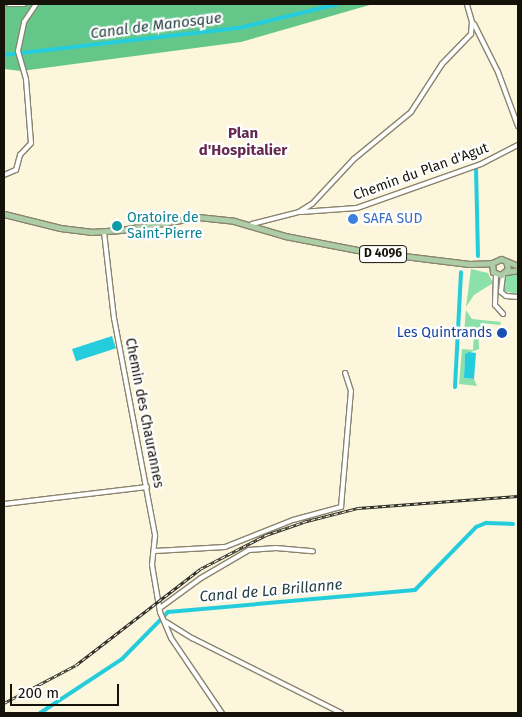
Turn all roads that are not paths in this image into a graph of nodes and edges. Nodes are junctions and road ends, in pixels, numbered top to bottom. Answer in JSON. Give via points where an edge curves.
{"nodes":[{"id":1,"x":10,"y":4,"type":"edge"},
{"id":2,"x":24,"y":4,"type":"edge"},
{"id":3,"x":36,"y":4,"type":"edge"},
{"id":4,"x":468,"y":4,"type":"edge"},
{"id":5,"x":472,"y":22,"type":"junction"},
{"id":6,"x":518,"y":126,"type":"edge"},
{"id":7,"x":518,"y":145,"type":"edge"},
{"id":8,"x":4,"y":175,"type":"edge"},
{"id":9,"x":299,"y":212,"type":"junction"},
{"id":10,"x":4,"y":214,"type":"edge"},
{"id":11,"x":198,"y":217,"type":"junction"},
{"id":12,"x":234,"y":221,"type":"junction"},
{"id":13,"x":257,"y":224,"type":"junction"},
{"id":14,"x":104,"y":232,"type":"junction"},
{"id":15,"x":298,"y":239,"type":"junction"},
{"id":16,"x":506,"y":261,"type":"junction"},
{"id":17,"x":492,"y":263,"type":"junction"},
{"id":18,"x":469,"y":264,"type":"junction"},
{"id":19,"x":518,"y":268,"type":"edge"},
{"id":20,"x":492,"y":270,"type":"junction"},
{"id":21,"x":505,"y":273,"type":"junction"},
{"id":22,"x":496,"y":275,"type":"junction"},
{"id":23,"x":518,"y":297,"type":"edge"},
{"id":24,"x":503,"y":314,"type":"dead end"},
{"id":25,"x":345,"y":373,"type":"dead end"},
{"id":26,"x":147,"y":487,"type":"junction"},
{"id":27,"x":4,"y":504,"type":"edge"},
{"id":28,"x":154,"y":551,"type":"junction"},
{"id":29,"x":313,"y":551,"type":"dead end"},
{"id":30,"x":160,"y":608,"type":"junction"},
{"id":31,"x":164,"y":618,"type":"junction"},
{"id":32,"x":222,"y":713,"type":"edge"},
{"id":33,"x":341,"y":713,"type":"edge"}],
"edges":[{"from":1,"to":2,"type":"street"},
{"from":3,"to":8,"type":"street","via":[[24,22],[19,53],[26,79],[31,140],[20,155],[17,168]]},
{"from":4,"to":5,"type":"street"},
{"from":5,"to":6,"type":"street","via":[[495,67]]},
{"from":5,"to":9,"type":"street","via":[[470,34],[442,64],[411,112],[354,159],[317,200]]},
{"from":7,"to":9,"type":"street","name":"Chemin du Plan d'Agut","via":[[481,164],[357,208]]},
{"from":9,"to":13,"type":"street"},
{"from":10,"to":14,"type":"main road","number":"D 4096","via":[[60,228]]},
{"from":11,"to":12,"type":"main road","number":"D 4096"},
{"from":11,"to":13,"type":"main road","number":"D 4096","via":[[222,216]]},
{"from":11,"to":14,"type":"main road","number":"D 4096"},
{"from":12,"to":13,"type":"street"},
{"from":12,"to":15,"type":"main road","number":"D 4096"},
{"from":13,"to":15,"type":"main road","number":"D 4096"},
{"from":14,"to":26,"type":"street","name":"Chemin des Chaurannes","via":[[114,318]]},
{"from":15,"to":18,"type":"main road","number":"D 4096"},
{"from":16,"to":17,"type":"main road","via":[[499,258]]},
{"from":16,"to":19,"type":"main road"},
{"from":16,"to":21,"type":"main road"},
{"from":17,"to":18,"type":"main road","number":"D 4096"},
{"from":17,"to":20,"type":"main road"},
{"from":18,"to":20,"type":"main road","number":"D 4096"},
{"from":19,"to":21,"type":"main road"},
{"from":20,"to":22,"type":"main road"},
{"from":21,"to":22,"type":"main road"},
{"from":21,"to":23,"type":"street","via":[[501,292]]},
{"from":22,"to":24,"type":"street","via":[[494,305]]},
{"from":25,"to":28,"type":"street","via":[[351,391],[341,507],[293,520],[225,547]]},
{"from":26,"to":27,"type":"street"},
{"from":26,"to":28,"type":"street","name":"Chemin des Chaurannes"},
{"from":28,"to":30,"type":"street","name":"Chemin des Chaurannes","via":[[152,565]]},
{"from":29,"to":30,"type":"street","via":[[249,550],[201,578]]},
{"from":30,"to":31,"type":"street","name":"Chemin des Chaurannes"},
{"from":31,"to":32,"type":"street","via":[[169,633]]},
{"from":31,"to":33,"type":"street","via":[[192,638]]}]}
